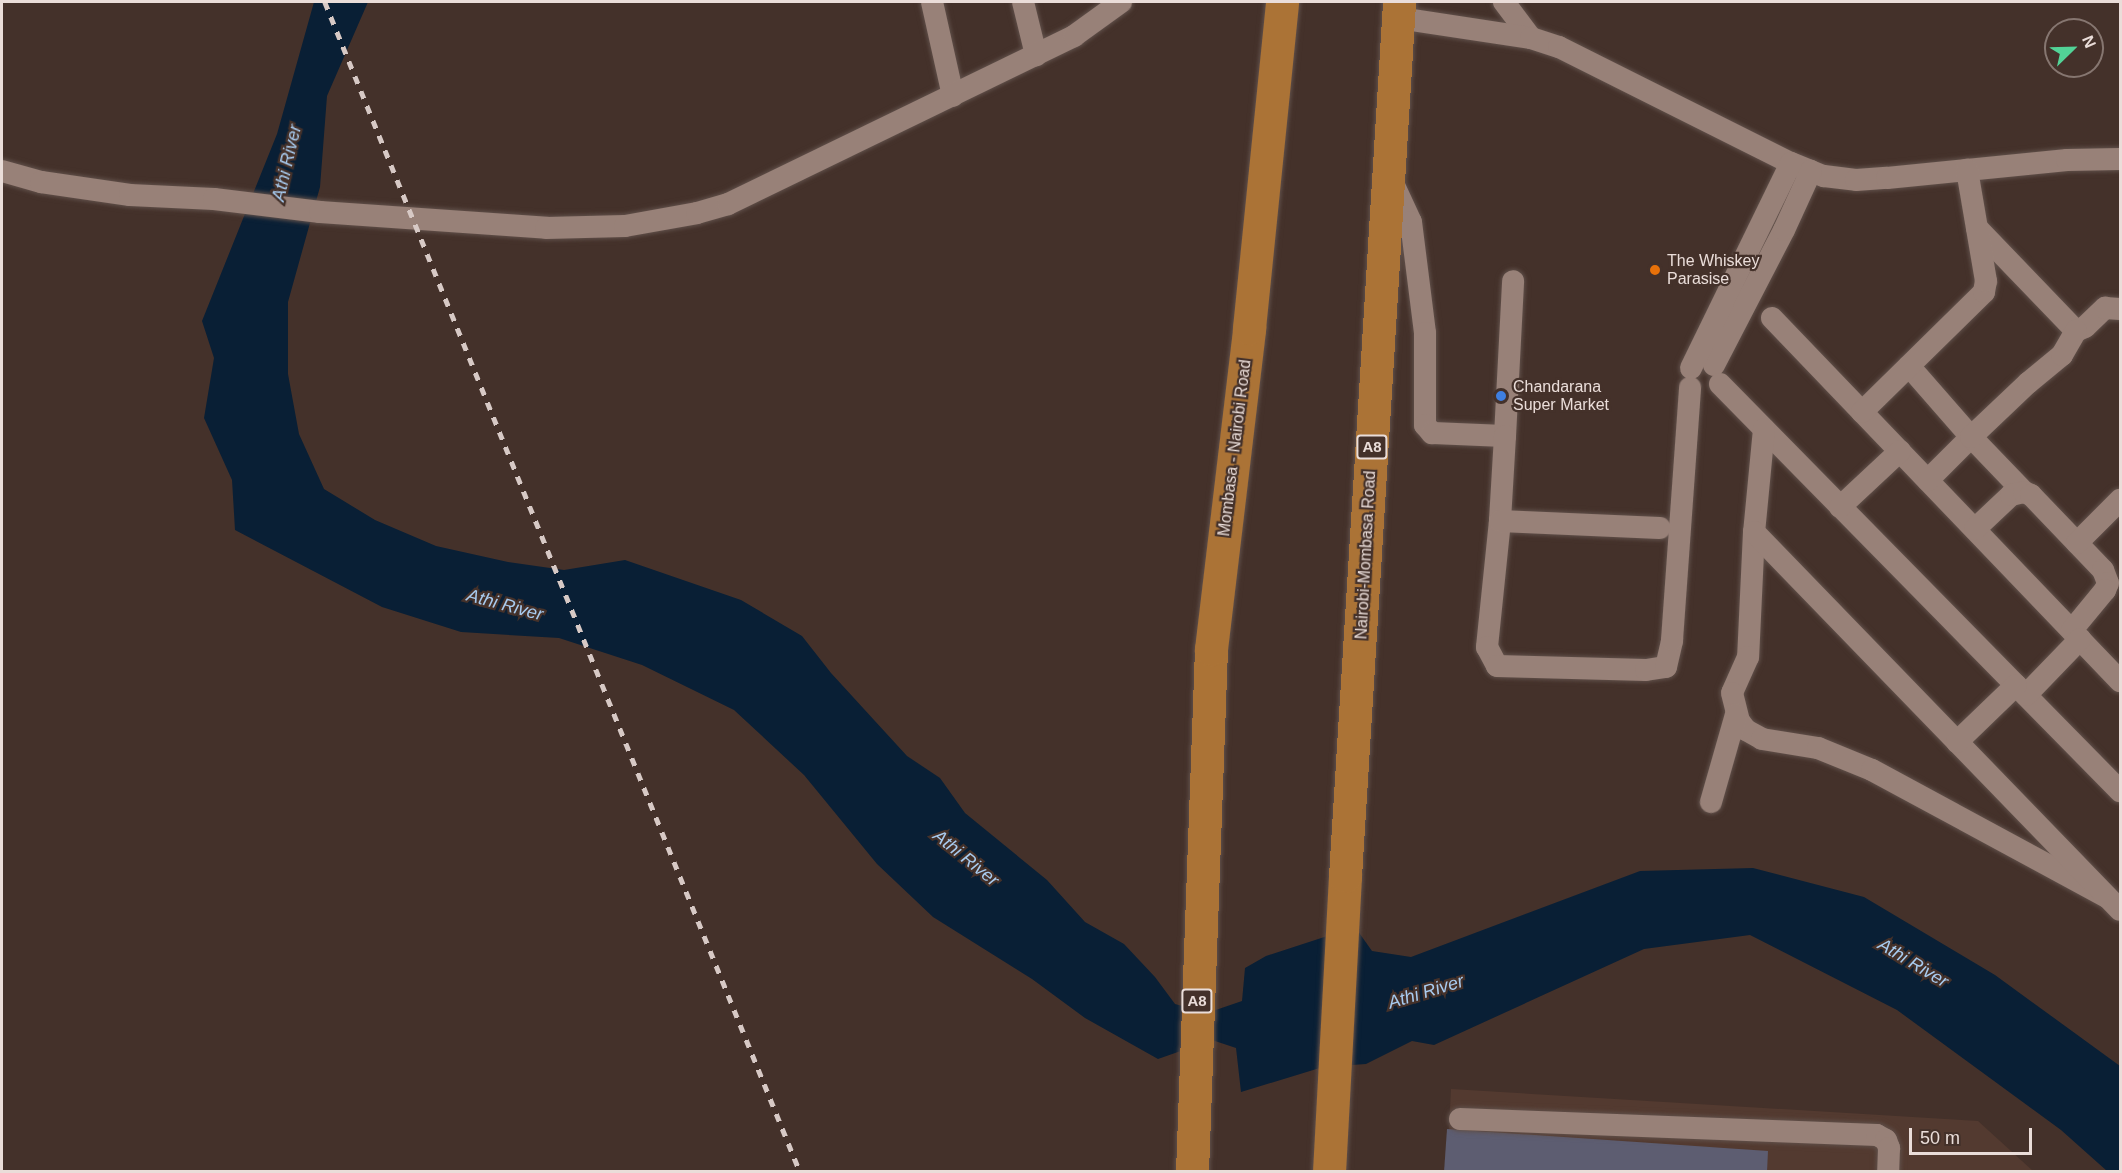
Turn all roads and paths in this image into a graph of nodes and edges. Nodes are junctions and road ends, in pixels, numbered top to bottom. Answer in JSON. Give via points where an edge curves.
{"nodes":[{"id":1,"x":932,"y":2,"type":"edge"},
{"id":2,"x":1023,"y":2,"type":"edge"},
{"id":3,"x":1121,"y":2,"type":"edge"},
{"id":4,"x":1504,"y":2,"type":"edge"},
{"id":5,"x":1399,"y":10,"type":"edge"},
{"id":6,"x":1280,"y":13,"type":"edge"},
{"id":7,"x":1530,"y":38,"type":"junction"},
{"id":8,"x":1036,"y":55,"type":"junction"},
{"id":9,"x":953,"y":96,"type":"junction"},
{"id":10,"x":2121,"y":159,"type":"edge"},
{"id":11,"x":1801,"y":167,"type":"junction"},
{"id":12,"x":1967,"y":170,"type":"junction"},
{"id":13,"x":2,"y":171,"type":"edge"},
{"id":14,"x":1388,"y":174,"type":"junction"},
{"id":15,"x":1977,"y":228,"type":"junction"},
{"id":16,"x":1513,"y":281,"type":"dead end"},
{"id":17,"x":2121,"y":309,"type":"edge"},
{"id":18,"x":1772,"y":318,"type":"dead end"},
{"id":19,"x":2076,"y":331,"type":"junction"},
{"id":20,"x":1909,"y":366,"type":"junction"},
{"id":21,"x":1717,"y":374,"type":"junction"},
{"id":22,"x":1691,"y":378,"type":"junction"},
{"id":23,"x":1862,"y":412,"type":"junction"},
{"id":24,"x":1764,"y":429,"type":"junction"},
{"id":25,"x":1505,"y":436,"type":"junction"},
{"id":26,"x":1971,"y":437,"type":"junction"},
{"id":27,"x":1900,"y":451,"type":"junction"},
{"id":28,"x":1928,"y":480,"type":"junction"},
{"id":29,"x":2024,"y":492,"type":"junction"},
{"id":30,"x":2121,"y":500,"type":"edge"},
{"id":31,"x":1840,"y":507,"type":"junction"},
{"id":32,"x":1500,"y":521,"type":"junction"},
{"id":33,"x":1660,"y":528,"type":"dead end"},
{"id":34,"x":1975,"y":529,"type":"junction"},
{"id":35,"x":1754,"y":532,"type":"junction"},
{"id":36,"x":2077,"y":543,"type":"junction"},
{"id":37,"x":2113,"y":594,"type":"edge"},
{"id":38,"x":2076,"y":634,"type":"junction"},
{"id":39,"x":2121,"y":681,"type":"edge"},
{"id":40,"x":2021,"y":690,"type":"junction"},
{"id":41,"x":1736,"y":714,"type":"junction"},
{"id":42,"x":1957,"y":742,"type":"junction"},
{"id":43,"x":2121,"y":791,"type":"edge"},
{"id":44,"x":1711,"y":802,"type":"dead end"},
{"id":45,"x":2114,"y":904,"type":"edge"},
{"id":46,"x":1460,"y":1119,"type":"dead end"},
{"id":47,"x":1192,"y":1172,"type":"edge"},
{"id":48,"x":1329,"y":1172,"type":"edge"},
{"id":49,"x":1888,"y":1172,"type":"edge"}],
"edges":[{"from":1,"to":9,"type":"street"},
{"from":2,"to":8,"type":"street"},
{"from":3,"to":8,"type":"street","via":[[1074,36]]},
{"from":4,"to":7,"type":"street"},
{"from":5,"to":7,"type":"street"},
{"from":5,"to":14,"type":"highway","name":"Nairobi-Mombasa Road","number":"A8"},
{"from":6,"to":47,"type":"highway","name":"Mombasa - Nairobi Road","number":"A8","via":[[1249,328],[1215,605]]},
{"from":7,"to":11,"type":"street","via":[[1559,47]]},
{"from":8,"to":9,"type":"street"},
{"from":9,"to":13,"type":"street","via":[[728,204],[625,226],[546,228],[320,212],[214,199],[130,195],[41,182]]},
{"from":10,"to":12,"type":"street"},
{"from":11,"to":12,"type":"street","via":[[1824,176],[1856,180]]},
{"from":11,"to":21,"type":"street","via":[[1784,230]]},
{"from":11,"to":22,"type":"street"},
{"from":12,"to":15,"type":"street"},
{"from":14,"to":25,"type":"street","via":[[1411,222],[1425,333],[1425,425],[1432,433]]},
{"from":14,"to":48,"type":"highway","name":"Nairobi-Mombasa Road","number":"A8"},
{"from":15,"to":19,"type":"street"},
{"from":15,"to":20,"type":"street","via":[[1986,281],[1984,292]]},
{"from":16,"to":25,"type":"street"},
{"from":17,"to":19,"type":"street","via":[[2105,309]]},
{"from":18,"to":23,"type":"street"},
{"from":19,"to":26,"type":"street","via":[[2062,356]]},
{"from":20,"to":23,"type":"street"},
{"from":20,"to":26,"type":"street"},
{"from":21,"to":22,"type":"street","via":[[1716,390],[1703,395]]},
{"from":21,"to":24,"type":"street"},
{"from":22,"to":32,"type":"street","via":[[1672,640],[1666,667],[1646,670],[1497,666],[1487,647]]},
{"from":23,"to":27,"type":"street"},
{"from":24,"to":31,"type":"street"},
{"from":24,"to":35,"type":"street"},
{"from":25,"to":32,"type":"street"},
{"from":26,"to":28,"type":"street"},
{"from":26,"to":29,"type":"street"},
{"from":27,"to":28,"type":"street"},
{"from":27,"to":31,"type":"street"},
{"from":28,"to":34,"type":"street"},
{"from":29,"to":34,"type":"street","via":[[2011,495]]},
{"from":29,"to":36,"type":"street"},
{"from":30,"to":36,"type":"street"},
{"from":31,"to":40,"type":"street"},
{"from":32,"to":33,"type":"street"},
{"from":34,"to":38,"type":"street"},
{"from":35,"to":41,"type":"street","via":[[1748,657],[1732,693]]},
{"from":35,"to":42,"type":"street"},
{"from":36,"to":37,"type":"street","via":[[2103,570]]},
{"from":37,"to":38,"type":"street"},
{"from":38,"to":39,"type":"street"},
{"from":38,"to":40,"type":"street"},
{"from":40,"to":42,"type":"street"},
{"from":40,"to":43,"type":"street"},
{"from":41,"to":44,"type":"street"},
{"from":41,"to":45,"type":"street","via":[[1746,730],[1762,739],[1818,748],[1872,770]]},
{"from":42,"to":45,"type":"street"},
{"from":46,"to":49,"type":"street","via":[[1877,1135],[1886,1140],[1889,1148]]}]}
